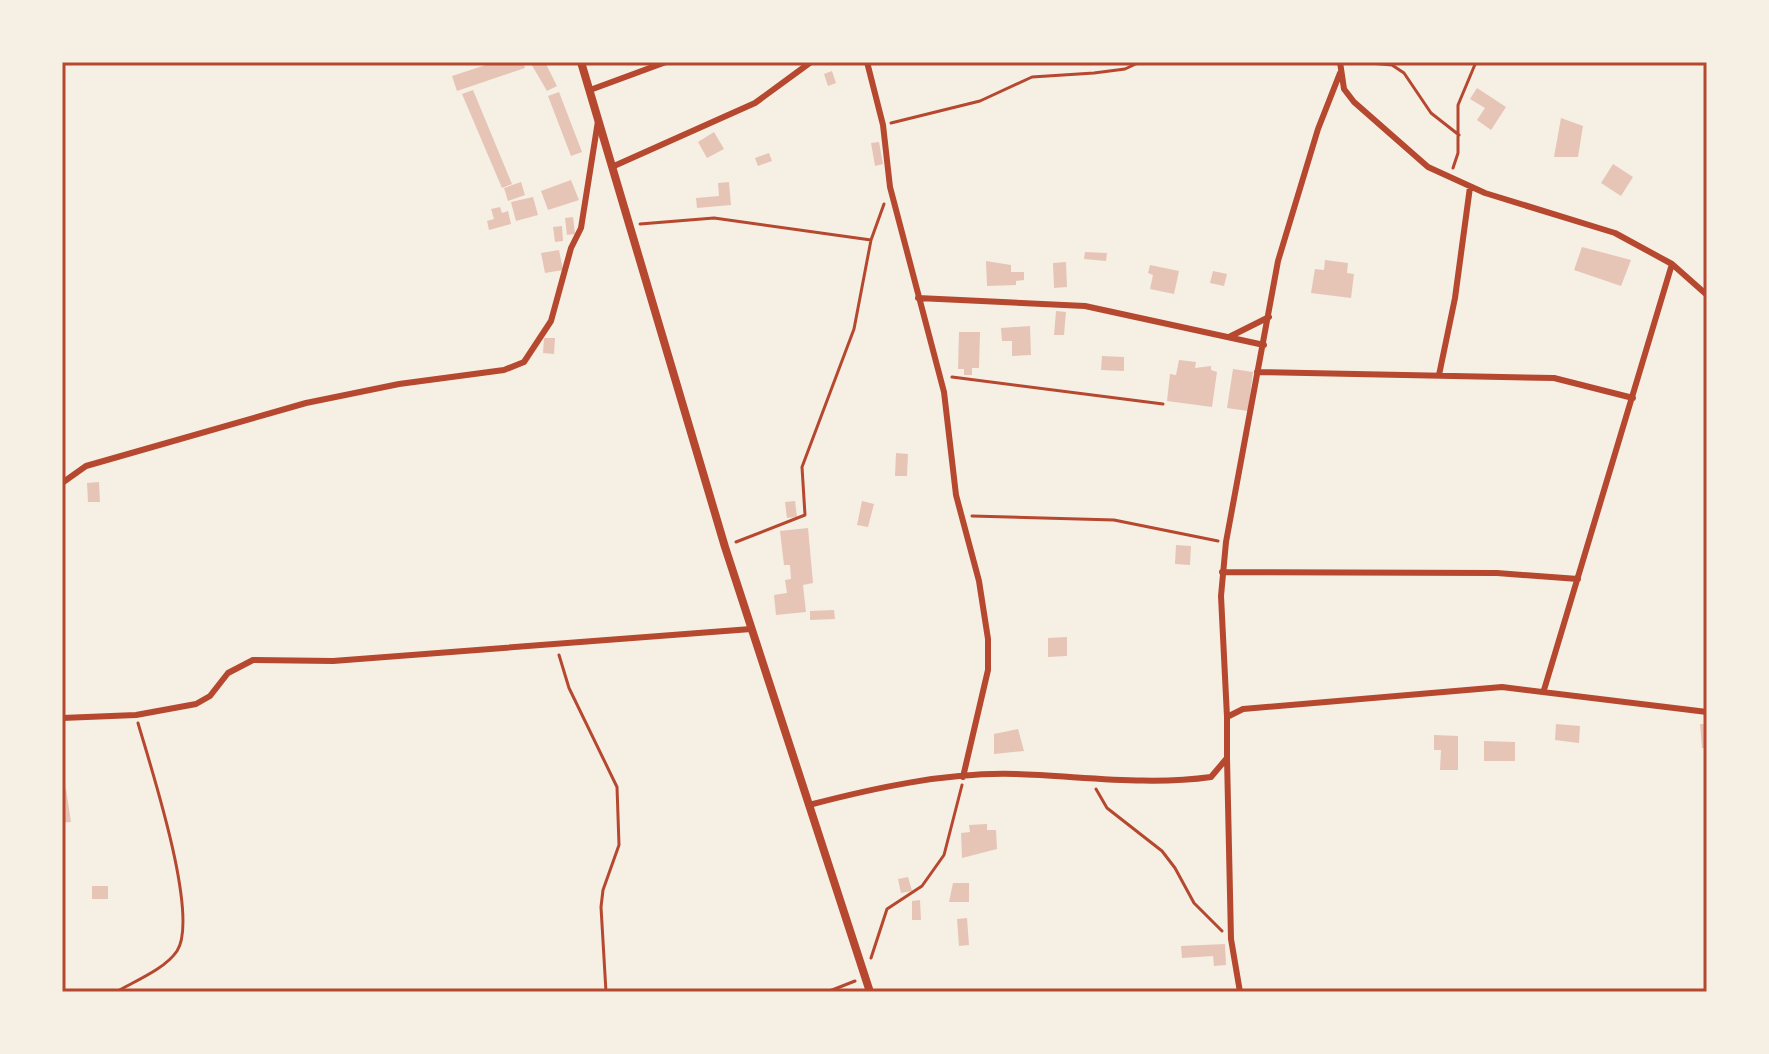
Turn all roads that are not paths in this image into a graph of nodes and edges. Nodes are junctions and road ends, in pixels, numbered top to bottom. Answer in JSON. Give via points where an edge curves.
{"nodes":[{"id":1,"x":581,"y":62,"type":"edge"},
{"id":2,"x":666,"y":62,"type":"edge"},
{"id":3,"x":811,"y":62,"type":"edge"},
{"id":4,"x":867,"y":62,"type":"edge"},
{"id":5,"x":1340,"y":62,"type":"edge"},
{"id":6,"x":1340,"y":73,"type":"junction"},
{"id":7,"x":590,"y":90,"type":"junction"},
{"id":8,"x":598,"y":117,"type":"junction"},
{"id":9,"x":614,"y":166,"type":"junction"},
{"id":10,"x":1470,"y":187,"type":"junction"},
{"id":11,"x":1672,"y":264,"type":"junction"},
{"id":12,"x":1707,"y":295,"type":"edge"},
{"id":13,"x":918,"y":298,"type":"junction"},
{"id":14,"x":1269,"y":317,"type":"junction"},
{"id":15,"x":1229,"y":337,"type":"junction"},
{"id":16,"x":1264,"y":345,"type":"junction"},
{"id":17,"x":1257,"y":372,"type":"junction"},
{"id":18,"x":1439,"y":375,"type":"junction"},
{"id":19,"x":1633,"y":398,"type":"junction"},
{"id":20,"x":62,"y":483,"type":"edge"},
{"id":21,"x":1222,"y":572,"type":"junction"},
{"id":22,"x":1578,"y":579,"type":"junction"},
{"id":23,"x":751,"y":629,"type":"junction"},
{"id":24,"x":1544,"y":690,"type":"junction"},
{"id":25,"x":1707,"y":712,"type":"edge"},
{"id":26,"x":1227,"y":717,"type":"junction"},
{"id":27,"x":62,"y":718,"type":"edge"},
{"id":28,"x":1227,"y":758,"type":"junction"},
{"id":29,"x":963,"y":777,"type":"junction"},
{"id":30,"x":809,"y":805,"type":"junction"},
{"id":31,"x":870,"y":992,"type":"edge"},
{"id":32,"x":1240,"y":992,"type":"edge"}],
"edges":[{"from":1,"to":7,"type":"street"},
{"from":2,"to":7,"type":"street"},
{"from":3,"to":9,"type":"street","via":[[755,103]]},
{"from":4,"to":13,"type":"street"},
{"from":5,"to":6,"type":"street"},
{"from":6,"to":10,"type":"street","via":[[1354,102],[1404,147],[1446,178]]},
{"from":6,"to":14,"type":"street","via":[[1298,192]]},
{"from":7,"to":8,"type":"street"},
{"from":8,"to":9,"type":"street"},
{"from":8,"to":20,"type":"street","via":[[581,228],[551,321],[524,362],[504,370],[306,403],[86,466]]},
{"from":9,"to":23,"type":"street"},
{"from":10,"to":11,"type":"street","via":[[1615,233]]},
{"from":10,"to":18,"type":"street"},
{"from":11,"to":12,"type":"street"},
{"from":11,"to":19,"type":"street"},
{"from":13,"to":15,"type":"street","via":[[1085,306]]},
{"from":13,"to":29,"type":"street","via":[[940,376],[961,516],[988,639],[988,670]]},
{"from":14,"to":15,"type":"street"},
{"from":14,"to":16,"type":"street"},
{"from":15,"to":16,"type":"street"},
{"from":16,"to":17,"type":"street"},
{"from":17,"to":18,"type":"street"},
{"from":17,"to":21,"type":"street"},
{"from":18,"to":19,"type":"street","via":[[1554,378]]},
{"from":19,"to":22,"type":"street"},
{"from":21,"to":22,"type":"street","via":[[1497,573]]},
{"from":21,"to":26,"type":"street"},
{"from":22,"to":24,"type":"street"},
{"from":23,"to":27,"type":"street","via":[[333,661],[253,660],[228,673],[196,704],[136,715]]},
{"from":23,"to":30,"type":"street"},
{"from":24,"to":25,"type":"street"},
{"from":24,"to":26,"type":"street","via":[[1502,687],[1296,703],[1243,709]]},
{"from":26,"to":28,"type":"street"},
{"from":28,"to":29,"type":"street","via":[[1211,777]]},
{"from":28,"to":32,"type":"street","via":[[1231,939]]},
{"from":29,"to":30,"type":"street"},
{"from":30,"to":31,"type":"street"}]}
